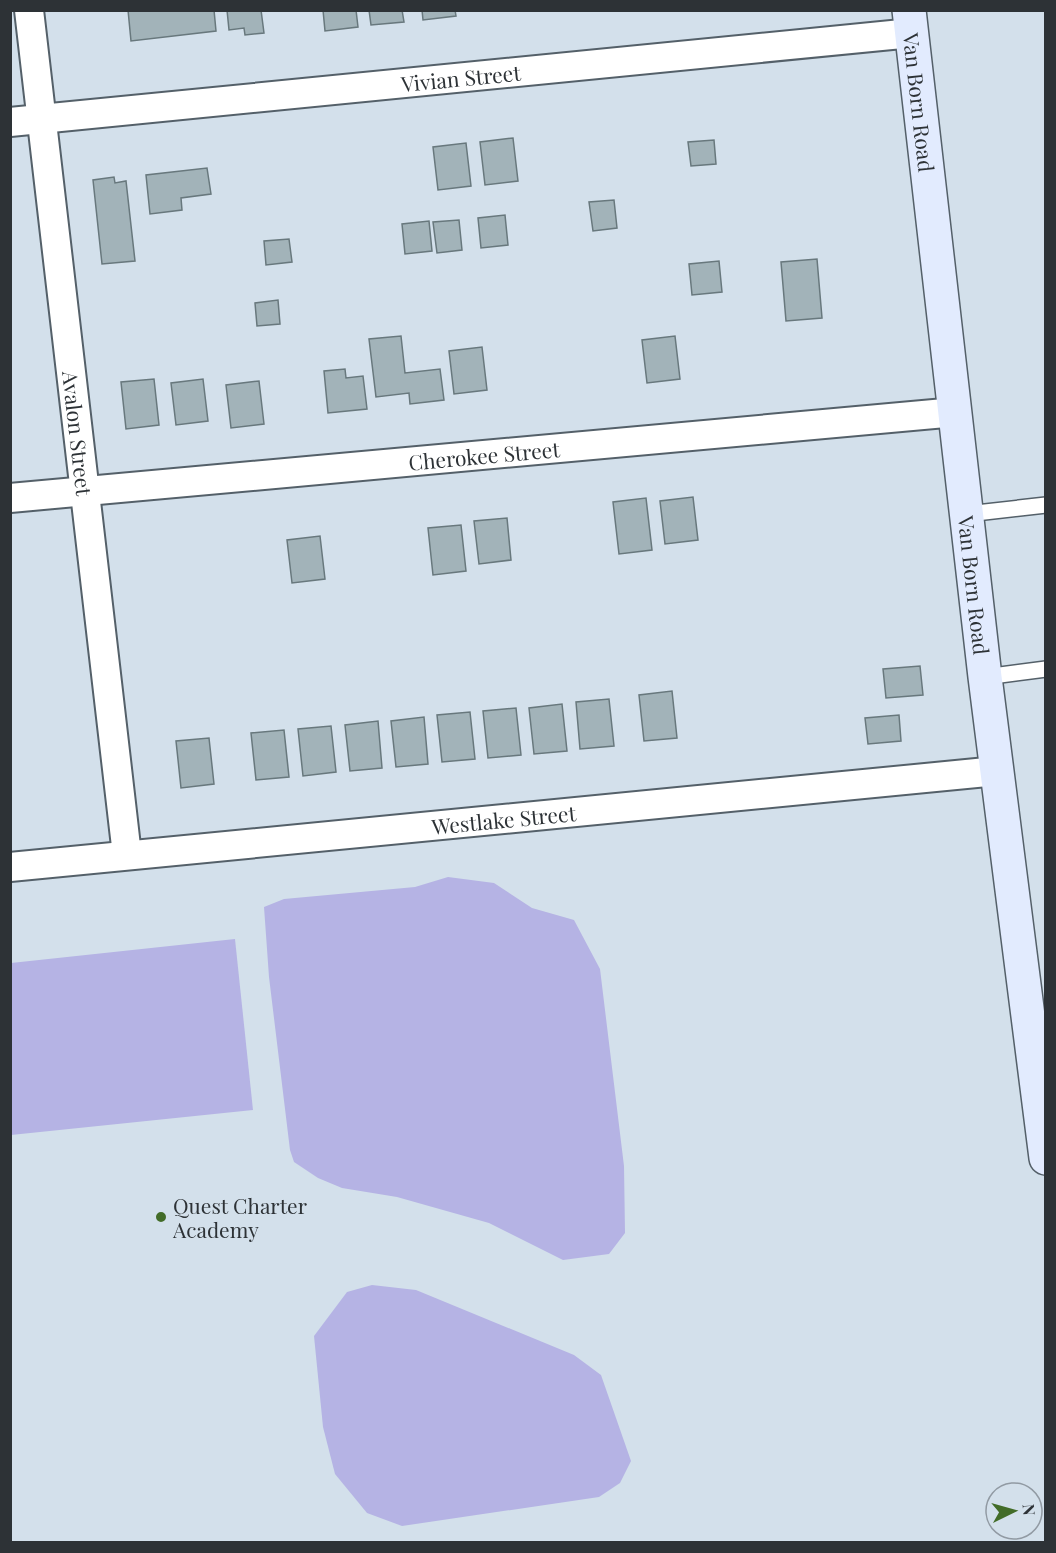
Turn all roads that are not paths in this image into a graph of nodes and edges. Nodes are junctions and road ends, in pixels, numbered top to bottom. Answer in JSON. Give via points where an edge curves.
{"nodes":[{"id":1,"x":29,"y":10,"type":"edge"},
{"id":2,"x":911,"y":22,"type":"edge"},
{"id":3,"x":42,"y":119,"type":"junction"},
{"id":4,"x":10,"y":122,"type":"edge"},
{"id":5,"x":956,"y":412,"type":"junction"},
{"id":6,"x":84,"y":491,"type":"junction"},
{"id":7,"x":10,"y":498,"type":"edge"},
{"id":8,"x":1046,"y":505,"type":"edge"},
{"id":9,"x":967,"y":514,"type":"junction"},
{"id":10,"x":1046,"y":669,"type":"edge"},
{"id":11,"x":985,"y":677,"type":"junction"},
{"id":12,"x":997,"y":771,"type":"junction"},
{"id":13,"x":127,"y":855,"type":"junction"},
{"id":14,"x":10,"y":867,"type":"edge"},
{"id":15,"x":1046,"y":1158,"type":"edge"}],
"edges":[{"from":1,"to":3,"type":"street","name":"Avalon Street"},
{"from":2,"to":3,"type":"street","name":"Vivian Street"},
{"from":2,"to":5,"type":"main road","name":"Van Born Road"},
{"from":3,"to":4,"type":"street","name":"Vivian Street"},
{"from":3,"to":6,"type":"street","name":"Avalon Street"},
{"from":5,"to":6,"type":"street","name":"Cherokee Street"},
{"from":5,"to":9,"type":"main road","name":"Van Born Road"},
{"from":6,"to":7,"type":"street","name":"Cherokee Street"},
{"from":6,"to":13,"type":"street","name":"Avalon Street"},
{"from":8,"to":9,"type":"lane"},
{"from":9,"to":11,"type":"main road","name":"Van Born Road"},
{"from":10,"to":11,"type":"lane"},
{"from":11,"to":12,"type":"main road","name":"Van Born Road"},
{"from":12,"to":13,"type":"street","name":"Westlake Street"},
{"from":12,"to":15,"type":"main road","name":"Van Born Road"},
{"from":13,"to":14,"type":"street","name":"Westlake Street"}]}
